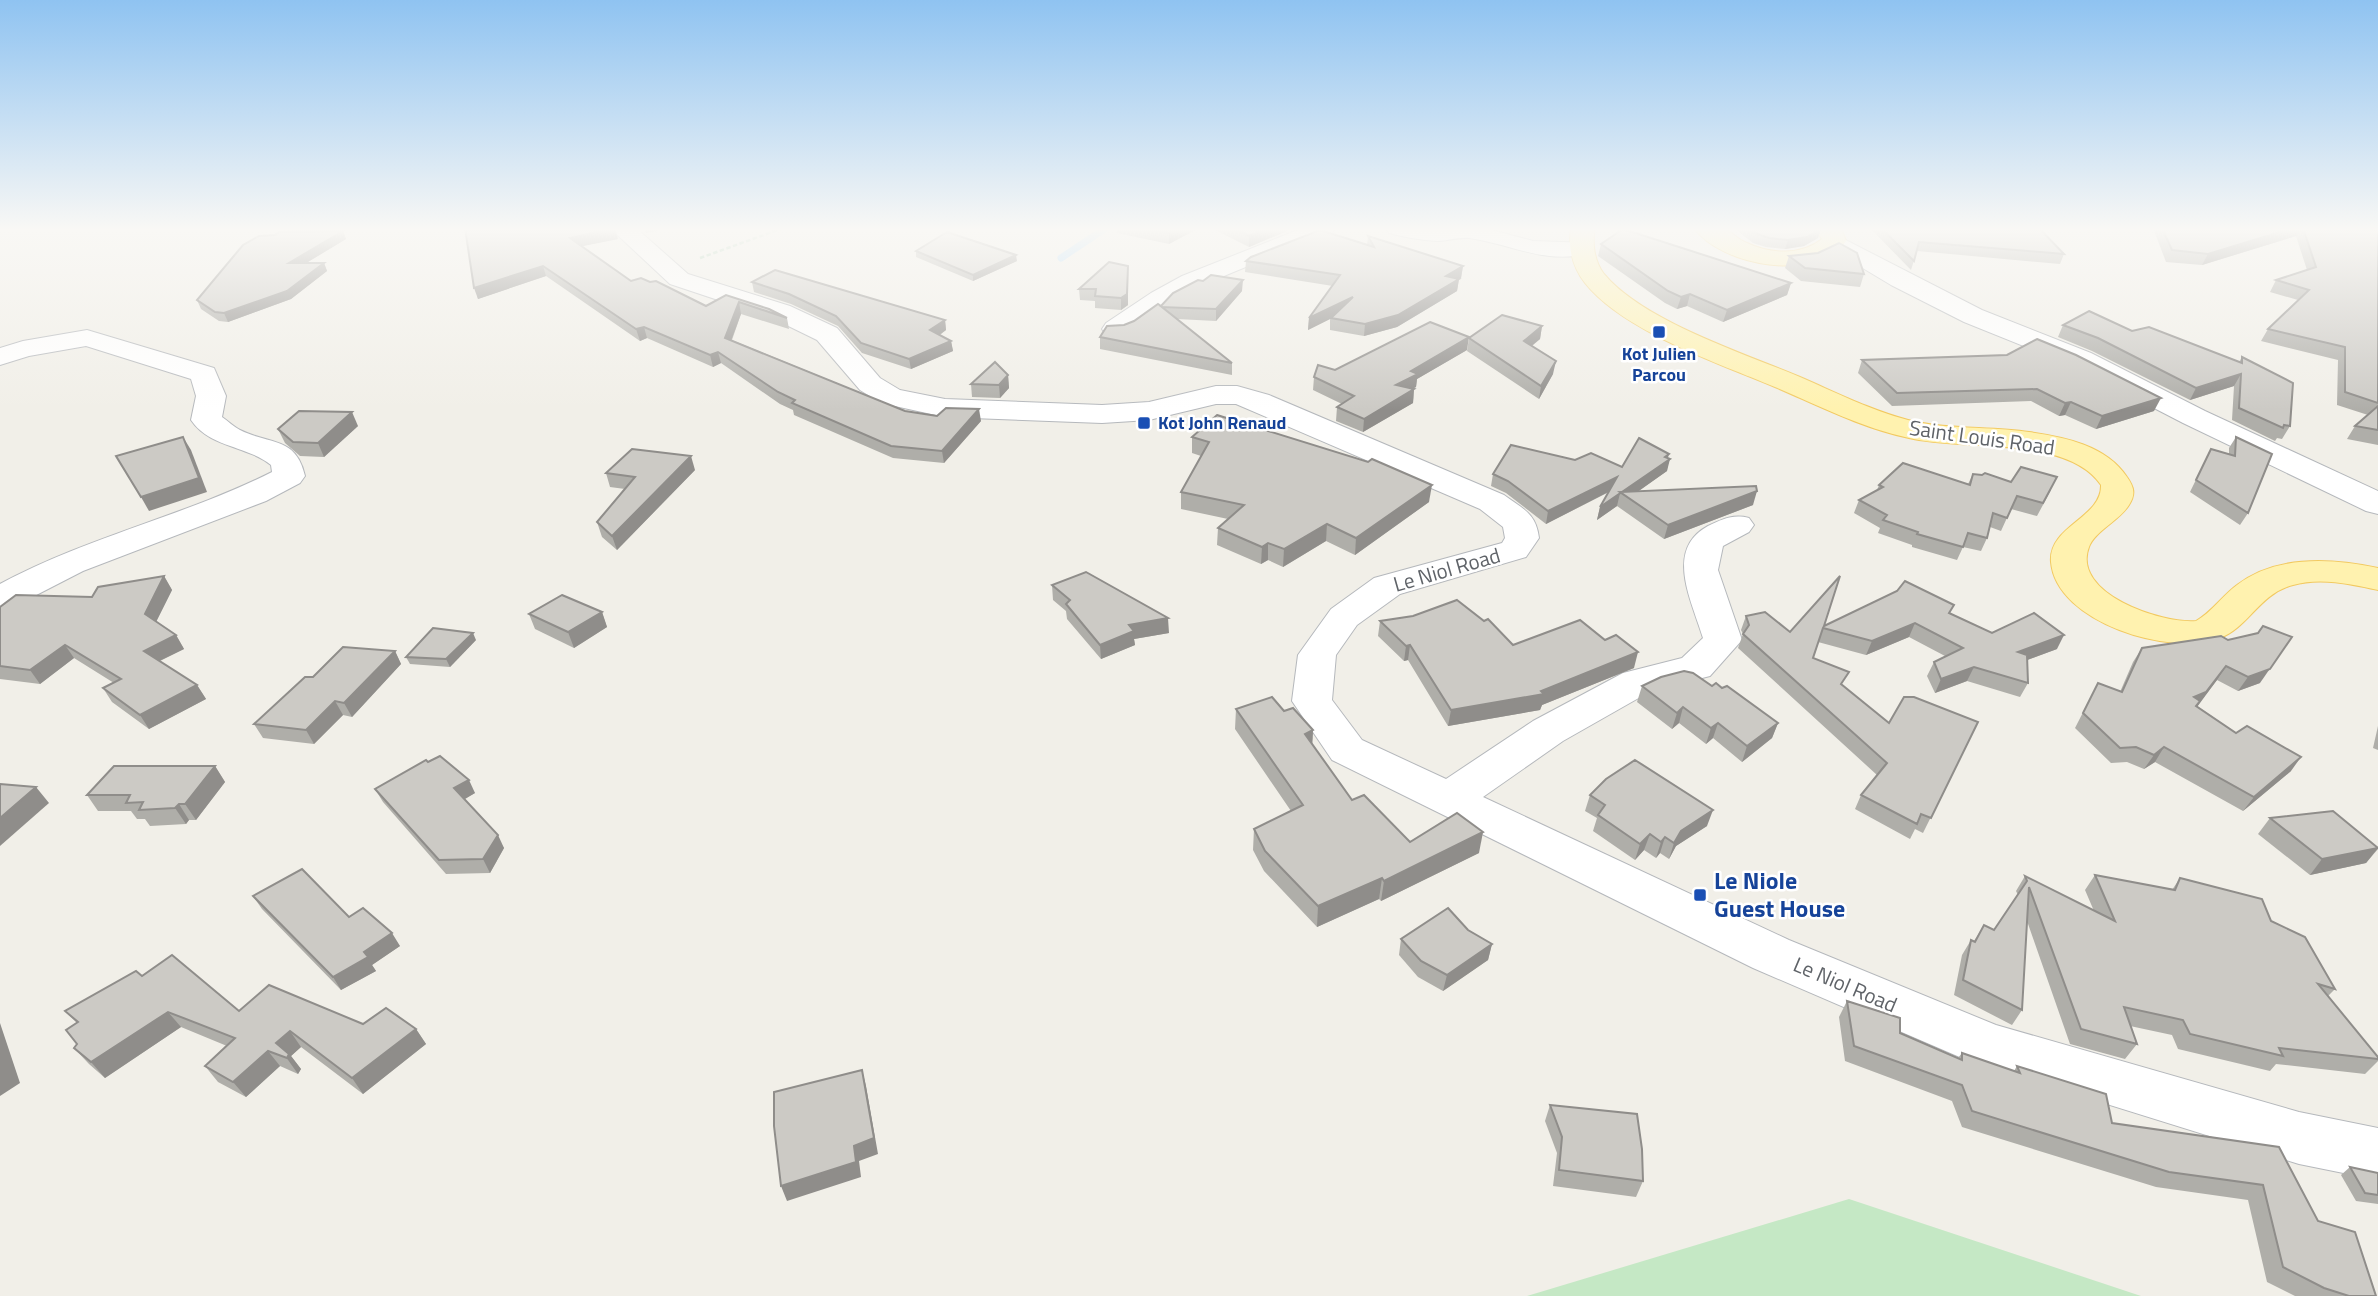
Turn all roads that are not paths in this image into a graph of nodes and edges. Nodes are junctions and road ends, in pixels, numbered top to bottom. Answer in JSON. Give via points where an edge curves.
{"nodes":[{"id":1,"x":705,"y":288,"type":"edge"},
{"id":2,"x":1178,"y":288,"type":"edge"},
{"id":3,"x":1606,"y":288,"type":"edge"},
{"id":4,"x":1917,"y":288,"type":"edge"},
{"id":5,"x":1116,"y":329,"type":"edge"},
{"id":6,"x":0,"y":357,"type":"edge"},
{"id":7,"x":2378,"y":504,"type":"edge"},
{"id":8,"x":1738,"y":525,"type":"dead end"},
{"id":9,"x":2378,"y":579,"type":"edge"},
{"id":10,"x":0,"y":599,"type":"edge"},
{"id":11,"x":1450,"y":798,"type":"junction"},
{"id":12,"x":2378,"y":1154,"type":"edge"}],
"edges":[{"from":1,"to":11,"type":"street","name":"Le Niol Road","via":[[781,312],[827,334],[870,384],[891,397],[945,408],[1102,414],[1149,411],[1216,395],[1237,395],[1492,502],[1520,523],[1522,538],[1514,550],[1387,586],[1344,617],[1317,654],[1312,701],[1347,750]]},
{"from":2,"to":5,"type":"street"},
{"from":3,"to":9,"type":"main road","name":"Saint Louis Road","via":[[1633,310],[1696,342],[1883,423],[1938,435],[2036,442],[2093,461],[2117,483],[2119,491],[2115,502],[2072,544],[2070,570],[2090,597],[2127,620],[2150,628],[2196,633],[2215,626],[2252,591],[2286,576],[2328,570]]},
{"from":4,"to":7,"type":"street","via":[[2081,359]]},
{"from":6,"to":10,"type":"street","via":[[87,338],[204,374],[211,396],[206,420],[230,437],[273,451],[286,461],[289,475],[223,507],[65,565]]},
{"from":8,"to":11,"type":"street","via":[[1707,541],[1700,570],[1723,640],[1696,667],[1637,682],[1548,731]]},
{"from":11,"to":12,"type":"street","name":"Le Niol Road","via":[[1771,954],[1989,1045],[2299,1138]]}]}
